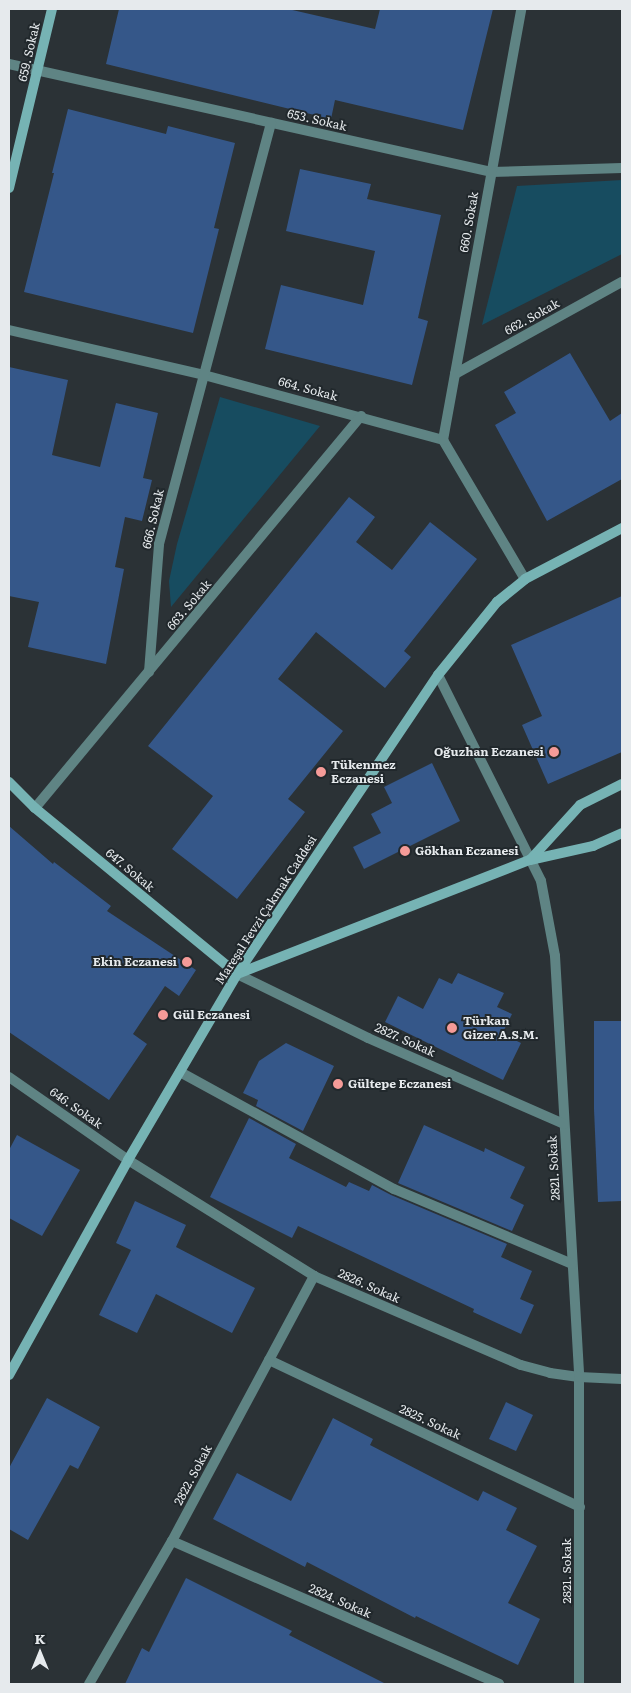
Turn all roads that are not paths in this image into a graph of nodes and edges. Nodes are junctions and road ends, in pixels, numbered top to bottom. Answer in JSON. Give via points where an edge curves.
{"nodes":[{"id":1,"x":52,"y":9,"type":"edge"},
{"id":2,"x":521,"y":9,"type":"edge"},
{"id":3,"x":9,"y":64,"type":"edge"},
{"id":4,"x":38,"y":70,"type":"junction"},
{"id":5,"x":271,"y":123,"type":"junction"},
{"id":6,"x":622,"y":168,"type":"edge"},
{"id":7,"x":491,"y":172,"type":"junction"},
{"id":8,"x":9,"y":188,"type":"edge"},
{"id":9,"x":622,"y":282,"type":"edge"},
{"id":10,"x":9,"y":330,"type":"edge"},
{"id":11,"x":455,"y":374,"type":"junction"},
{"id":12,"x":204,"y":375,"type":"junction"},
{"id":13,"x":361,"y":416,"type":"junction"},
{"id":14,"x":443,"y":440,"type":"junction"},
{"id":15,"x":622,"y":528,"type":"edge"},
{"id":16,"x":525,"y":579,"type":"junction"},
{"id":17,"x":149,"y":672,"type":"junction"},
{"id":18,"x":438,"y":675,"type":"junction"},
{"id":19,"x":9,"y":782,"type":"edge"},
{"id":20,"x":622,"y":784,"type":"edge"},
{"id":21,"x":35,"y":808,"type":"junction"},
{"id":22,"x":622,"y":833,"type":"edge"},
{"id":23,"x":530,"y":860,"type":"junction"},
{"id":24,"x":237,"y":974,"type":"junction"},
{"id":25,"x":180,"y":1072,"type":"junction"},
{"id":26,"x":9,"y":1076,"type":"edge"},
{"id":27,"x":564,"y":1124,"type":"junction"},
{"id":28,"x":128,"y":1160,"type":"junction"},
{"id":29,"x":572,"y":1264,"type":"junction"},
{"id":30,"x":314,"y":1276,"type":"junction"},
{"id":31,"x":269,"y":1360,"type":"junction"},
{"id":32,"x":9,"y":1374,"type":"edge"},
{"id":33,"x":579,"y":1377,"type":"junction"},
{"id":34,"x":622,"y":1379,"type":"edge"},
{"id":35,"x":580,"y":1507,"type":"junction"},
{"id":36,"x":172,"y":1541,"type":"junction"},
{"id":37,"x":89,"y":1684,"type":"edge"},
{"id":38,"x":499,"y":1684,"type":"edge"},
{"id":39,"x":580,"y":1684,"type":"edge"}],
"edges":[{"from":1,"to":4,"type":"main road","name":"659. Sokak"},
{"from":2,"to":7,"type":"street","name":"660. Sokak"},
{"from":3,"to":4,"type":"street","name":"653. Sokak"},
{"from":4,"to":5,"type":"street","name":"653. Sokak"},
{"from":4,"to":8,"type":"main road","name":"659. Sokak"},
{"from":5,"to":7,"type":"street","name":"653. Sokak"},
{"from":5,"to":12,"type":"street","name":"666. Sokak"},
{"from":6,"to":7,"type":"street","name":"653. Sokak"},
{"from":7,"to":11,"type":"street","name":"660. Sokak"},
{"from":9,"to":11,"type":"street","name":"662. Sokak"},
{"from":10,"to":12,"type":"street","name":"664. Sokak"},
{"from":11,"to":14,"type":"street","name":"660. Sokak"},
{"from":12,"to":13,"type":"street","name":"664. Sokak"},
{"from":12,"to":17,"type":"street","name":"666. Sokak","via":[[159,544]]},
{"from":13,"to":14,"type":"street","name":"664. Sokak"},
{"from":13,"to":17,"type":"street","name":"663. Sokak"},
{"from":14,"to":16,"type":"street"},
{"from":15,"to":16,"type":"main road","name":"Mareşal Fevzi Çakmak Caddesi"},
{"from":16,"to":18,"type":"main road","name":"Mareşal Fevzi Çakmak Caddesi","via":[[497,602]]},
{"from":17,"to":21,"type":"street","name":"663. Sokak"},
{"from":18,"to":23,"type":"street","name":"2821. Sokak"},
{"from":18,"to":24,"type":"main road","name":"Mareşal Fevzi Çakmak Caddesi"},
{"from":19,"to":21,"type":"main road","name":"647. Sokak"},
{"from":20,"to":23,"type":"main road","via":[[580,805]]},
{"from":21,"to":24,"type":"main road","name":"647. Sokak"},
{"from":22,"to":23,"type":"main road","via":[[593,846]]},
{"from":23,"to":24,"type":"main road"},
{"from":23,"to":27,"type":"street","name":"2821. Sokak","via":[[542,881],[555,956]]},
{"from":24,"to":25,"type":"main road","name":"Mareşal Fevzi Çakmak Caddesi"},
{"from":24,"to":27,"type":"street","name":"2827. Sokak","via":[[368,1038]]},
{"from":25,"to":28,"type":"main road","name":"Mareşal Fevzi Çakmak Caddesi"},
{"from":25,"to":29,"type":"street","via":[[394,1189]]},
{"from":26,"to":28,"type":"street","name":"646. Sokak"},
{"from":27,"to":29,"type":"street","name":"2821. Sokak"},
{"from":28,"to":30,"type":"street","name":"2826. Sokak"},
{"from":28,"to":32,"type":"main road","name":"Mareşal Fevzi Çakmak Caddesi"},
{"from":29,"to":33,"type":"street","name":"2821. Sokak"},
{"from":30,"to":31,"type":"street","name":"2822. Sokak"},
{"from":30,"to":33,"type":"street","name":"2826. Sokak","via":[[521,1365]]},
{"from":31,"to":35,"type":"street","name":"2825. Sokak"},
{"from":31,"to":36,"type":"street","name":"2822. Sokak"},
{"from":33,"to":34,"type":"street","name":"2826. Sokak"},
{"from":33,"to":35,"type":"street","name":"2821. Sokak"},
{"from":35,"to":39,"type":"street","name":"2821. Sokak"},
{"from":36,"to":37,"type":"street","name":"2822. Sokak"},
{"from":36,"to":38,"type":"street","name":"2824. Sokak"}]}
